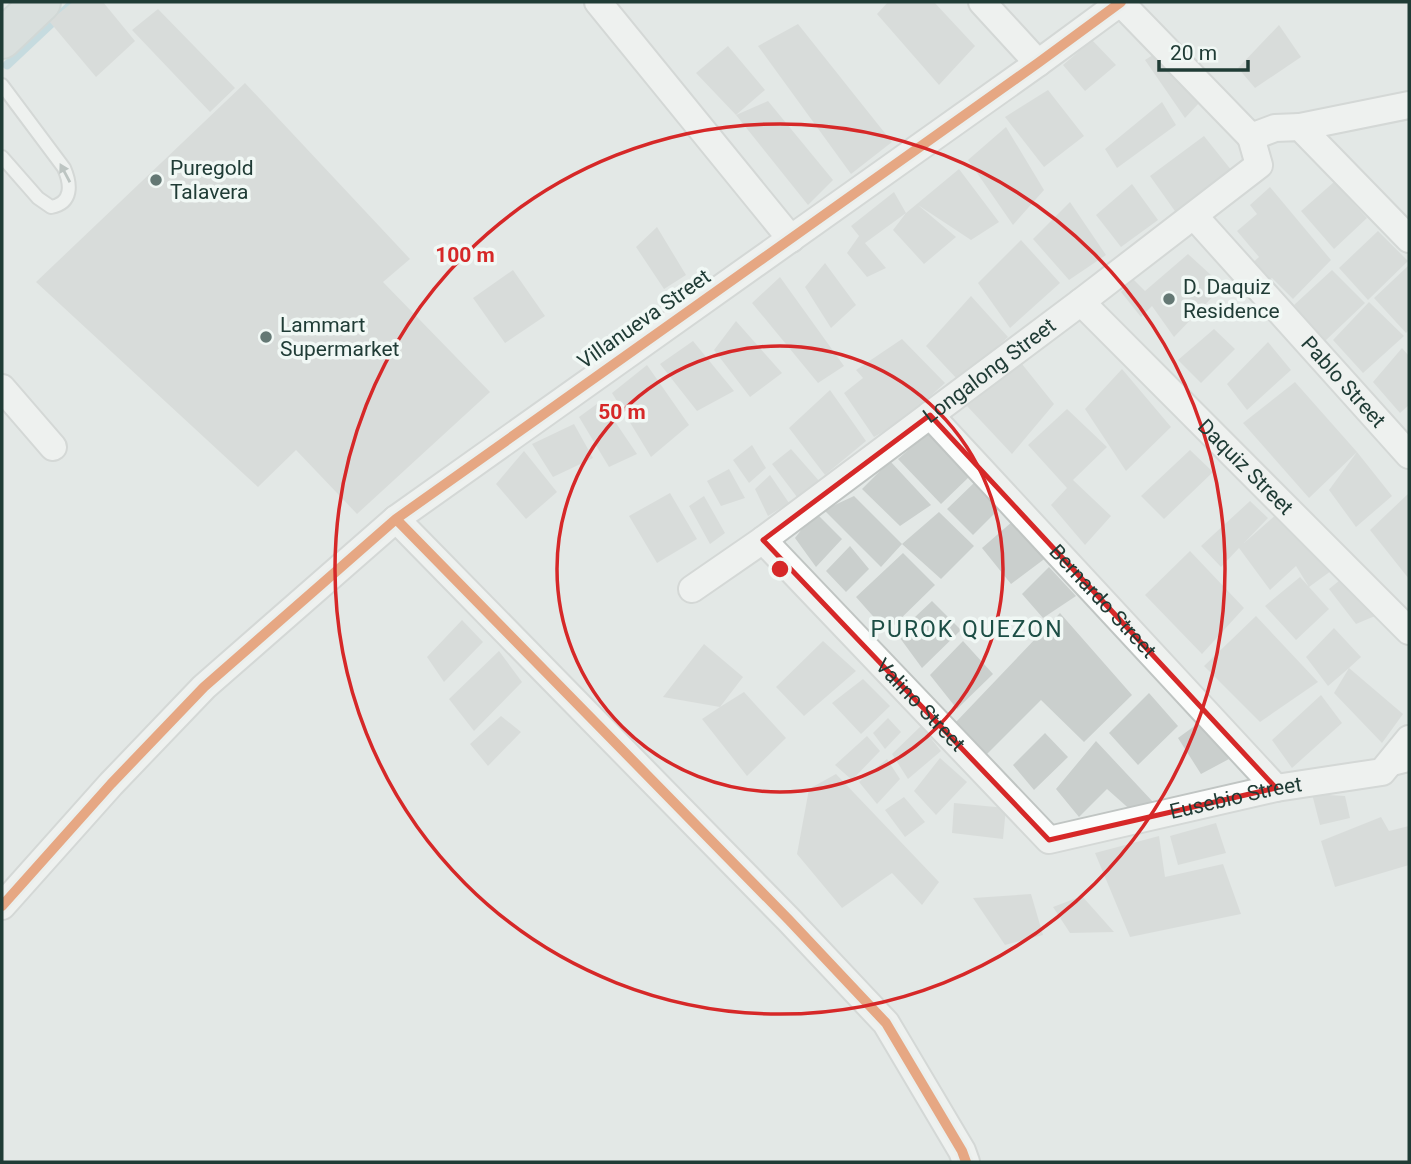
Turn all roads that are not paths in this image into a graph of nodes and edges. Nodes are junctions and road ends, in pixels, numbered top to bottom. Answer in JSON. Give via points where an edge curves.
{"nodes":[{"id":1,"x":41,"y":2,"type":"edge"},
{"id":2,"x":598,"y":2,"type":"edge"},
{"id":3,"x":982,"y":2,"type":"edge"},
{"id":4,"x":1121,"y":2,"type":"edge"},
{"id":5,"x":2,"y":39,"type":"edge"},
{"id":6,"x":1038,"y":63,"type":"junction"},
{"id":7,"x":2,"y":85,"type":"edge"},
{"id":8,"x":1409,"y":105,"type":"edge"},
{"id":9,"x":1300,"y":127,"type":"junction"},
{"id":10,"x":1251,"y":138,"type":"junction"},
{"id":11,"x":2,"y":157,"type":"edge"},
{"id":12,"x":1195,"y":217,"type":"junction"},
{"id":13,"x":791,"y":239,"type":"junction"},
{"id":14,"x":1409,"y":239,"type":"edge"},
{"id":15,"x":1081,"y":302,"type":"junction"},
{"id":16,"x":2,"y":388,"type":"edge"},
{"id":17,"x":930,"y":415,"type":"junction"},
{"id":18,"x":53,"y":447,"type":"dead end"},
{"id":19,"x":1409,"y":455,"type":"edge"},
{"id":20,"x":396,"y":519,"type":"junction"},
{"id":21,"x":763,"y":540,"type":"junction"},
{"id":22,"x":692,"y":589,"type":"dead end"},
{"id":23,"x":1409,"y":631,"type":"edge"},
{"id":24,"x":1409,"y":739,"type":"edge"},
{"id":25,"x":1409,"y":765,"type":"edge"},
{"id":26,"x":1382,"y":772,"type":"junction"},
{"id":27,"x":1276,"y":788,"type":"junction"},
{"id":28,"x":1049,"y":840,"type":"joint"},
{"id":29,"x":2,"y":906,"type":"edge"},
{"id":30,"x":965,"y":1162,"type":"edge"}],
"edges":[{"from":1,"to":5,"type":"main road"},
{"from":2,"to":13,"type":"street"},
{"from":3,"to":6,"type":"street"},
{"from":4,"to":6,"type":"street","name":"Villanueva Street"},
{"from":4,"to":10,"type":"street"},
{"from":6,"to":13,"type":"street","name":"Villanueva Street"},
{"from":11,"to":7,"type":"lane","one_way":true,"via":[[51,207],[68,197],[71,184],[64,168]]},
{"from":8,"to":9,"type":"street"},
{"from":9,"to":10,"type":"street","via":[[1275,128]]},
{"from":9,"to":14,"type":"street"},
{"from":10,"to":12,"type":"street","name":"Longalong Street","via":[[1259,165]]},
{"from":12,"to":15,"type":"street","name":"Longalong Street"},
{"from":12,"to":19,"type":"street","name":"Pablo Street"},
{"from":13,"to":20,"type":"street","name":"Villanueva Street"},
{"from":15,"to":17,"type":"street","name":"Longalong Street"},
{"from":15,"to":23,"type":"street","name":"Daquiz Street"},
{"from":16,"to":18,"type":"street"},
{"from":17,"to":21,"type":"street","name":"Longalong Street"},
{"from":17,"to":27,"type":"street","name":"Bernardo Street"},
{"from":20,"to":29,"type":"street","name":"Villanueva Street","via":[[204,687]]},
{"from":20,"to":30,"type":"street","via":[[886,1023]]},
{"from":21,"to":22,"type":"street","name":"Longalong Street"},
{"from":21,"to":28,"type":"street","name":"Valino Street"},
{"from":24,"to":26,"type":"street"},
{"from":25,"to":26,"type":"lane"},
{"from":26,"to":27,"type":"street","name":"Eusebio Street"},
{"from":27,"to":28,"type":"street","name":"Eusebio Street"}]}
